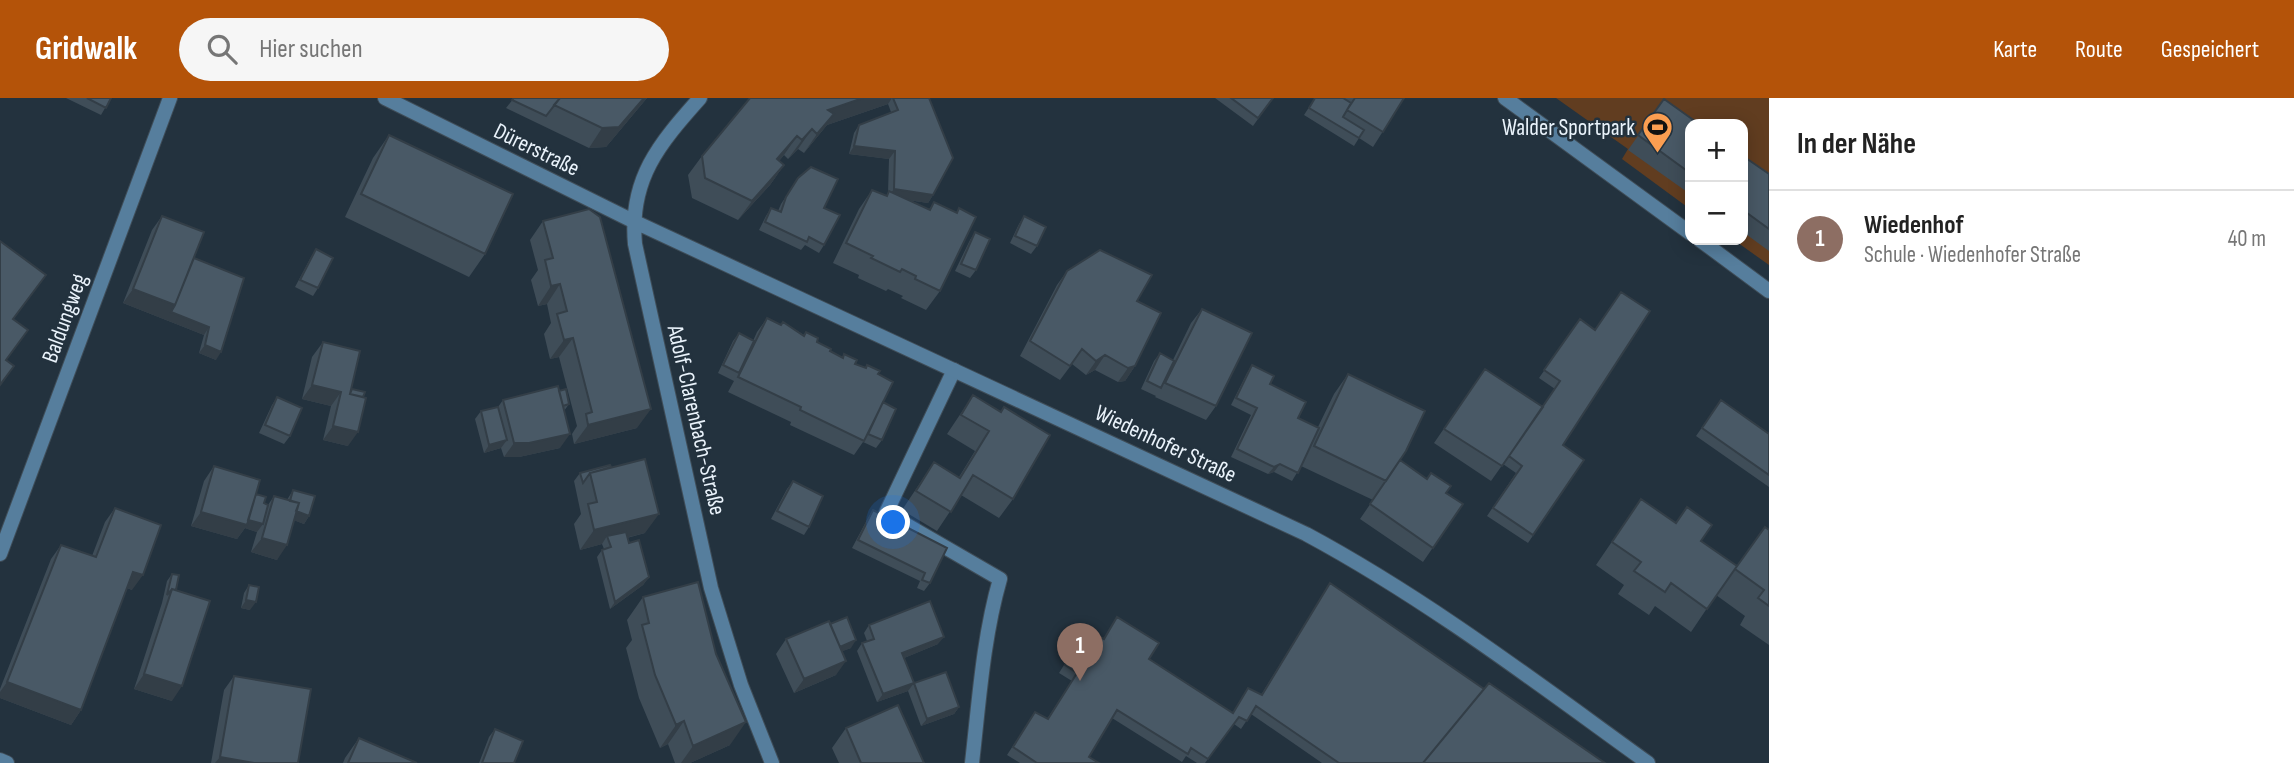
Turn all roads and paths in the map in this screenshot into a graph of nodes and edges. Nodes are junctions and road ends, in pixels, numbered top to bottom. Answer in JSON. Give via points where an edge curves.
{"nodes":[{"id":1,"x":170,"y":98,"type":"edge"},
{"id":2,"x":384,"y":98,"type":"edge"},
{"id":3,"x":700,"y":98,"type":"edge"},
{"id":4,"x":1505,"y":98,"type":"edge"},
{"id":5,"x":633,"y":221,"type":"junction"},
{"id":6,"x":1685,"y":229,"type":"edge"},
{"id":7,"x":1707,"y":245,"type":"edge"},
{"id":8,"x":1769,"y":290,"type":"edge"},
{"id":9,"x":954,"y":370,"type":"junction"},
{"id":10,"x":0,"y":554,"type":"edge"},
{"id":11,"x":0,"y":760,"type":"edge"},
{"id":12,"x":7,"y":763,"type":"edge"},
{"id":13,"x":772,"y":763,"type":"edge"},
{"id":14,"x":972,"y":763,"type":"edge"},
{"id":15,"x":1648,"y":763,"type":"edge"}],
"edges":[{"from":1,"to":10,"type":"street","name":"Baldungweg"},
{"from":2,"to":5,"type":"street","name":"Dürerstraße"},
{"from":3,"to":5,"type":"street","name":"Adolf-Clarenbach-Straße","via":[[662,141],[642,179]]},
{"from":4,"to":6,"type":"street"},
{"from":5,"to":9,"type":"street","name":"Wiedenhofer Straße"},
{"from":5,"to":13,"type":"street","name":"Adolf-Clarenbach-Straße","via":[[711,588],[741,685]]},
{"from":7,"to":8,"type":"street"},
{"from":9,"to":14,"type":"street","via":[[886,513],[999,579]]},
{"from":9,"to":15,"type":"street","name":"Wiedenhofer Straße","via":[[1363,565]]},
{"from":11,"to":12,"type":"street"}]}
